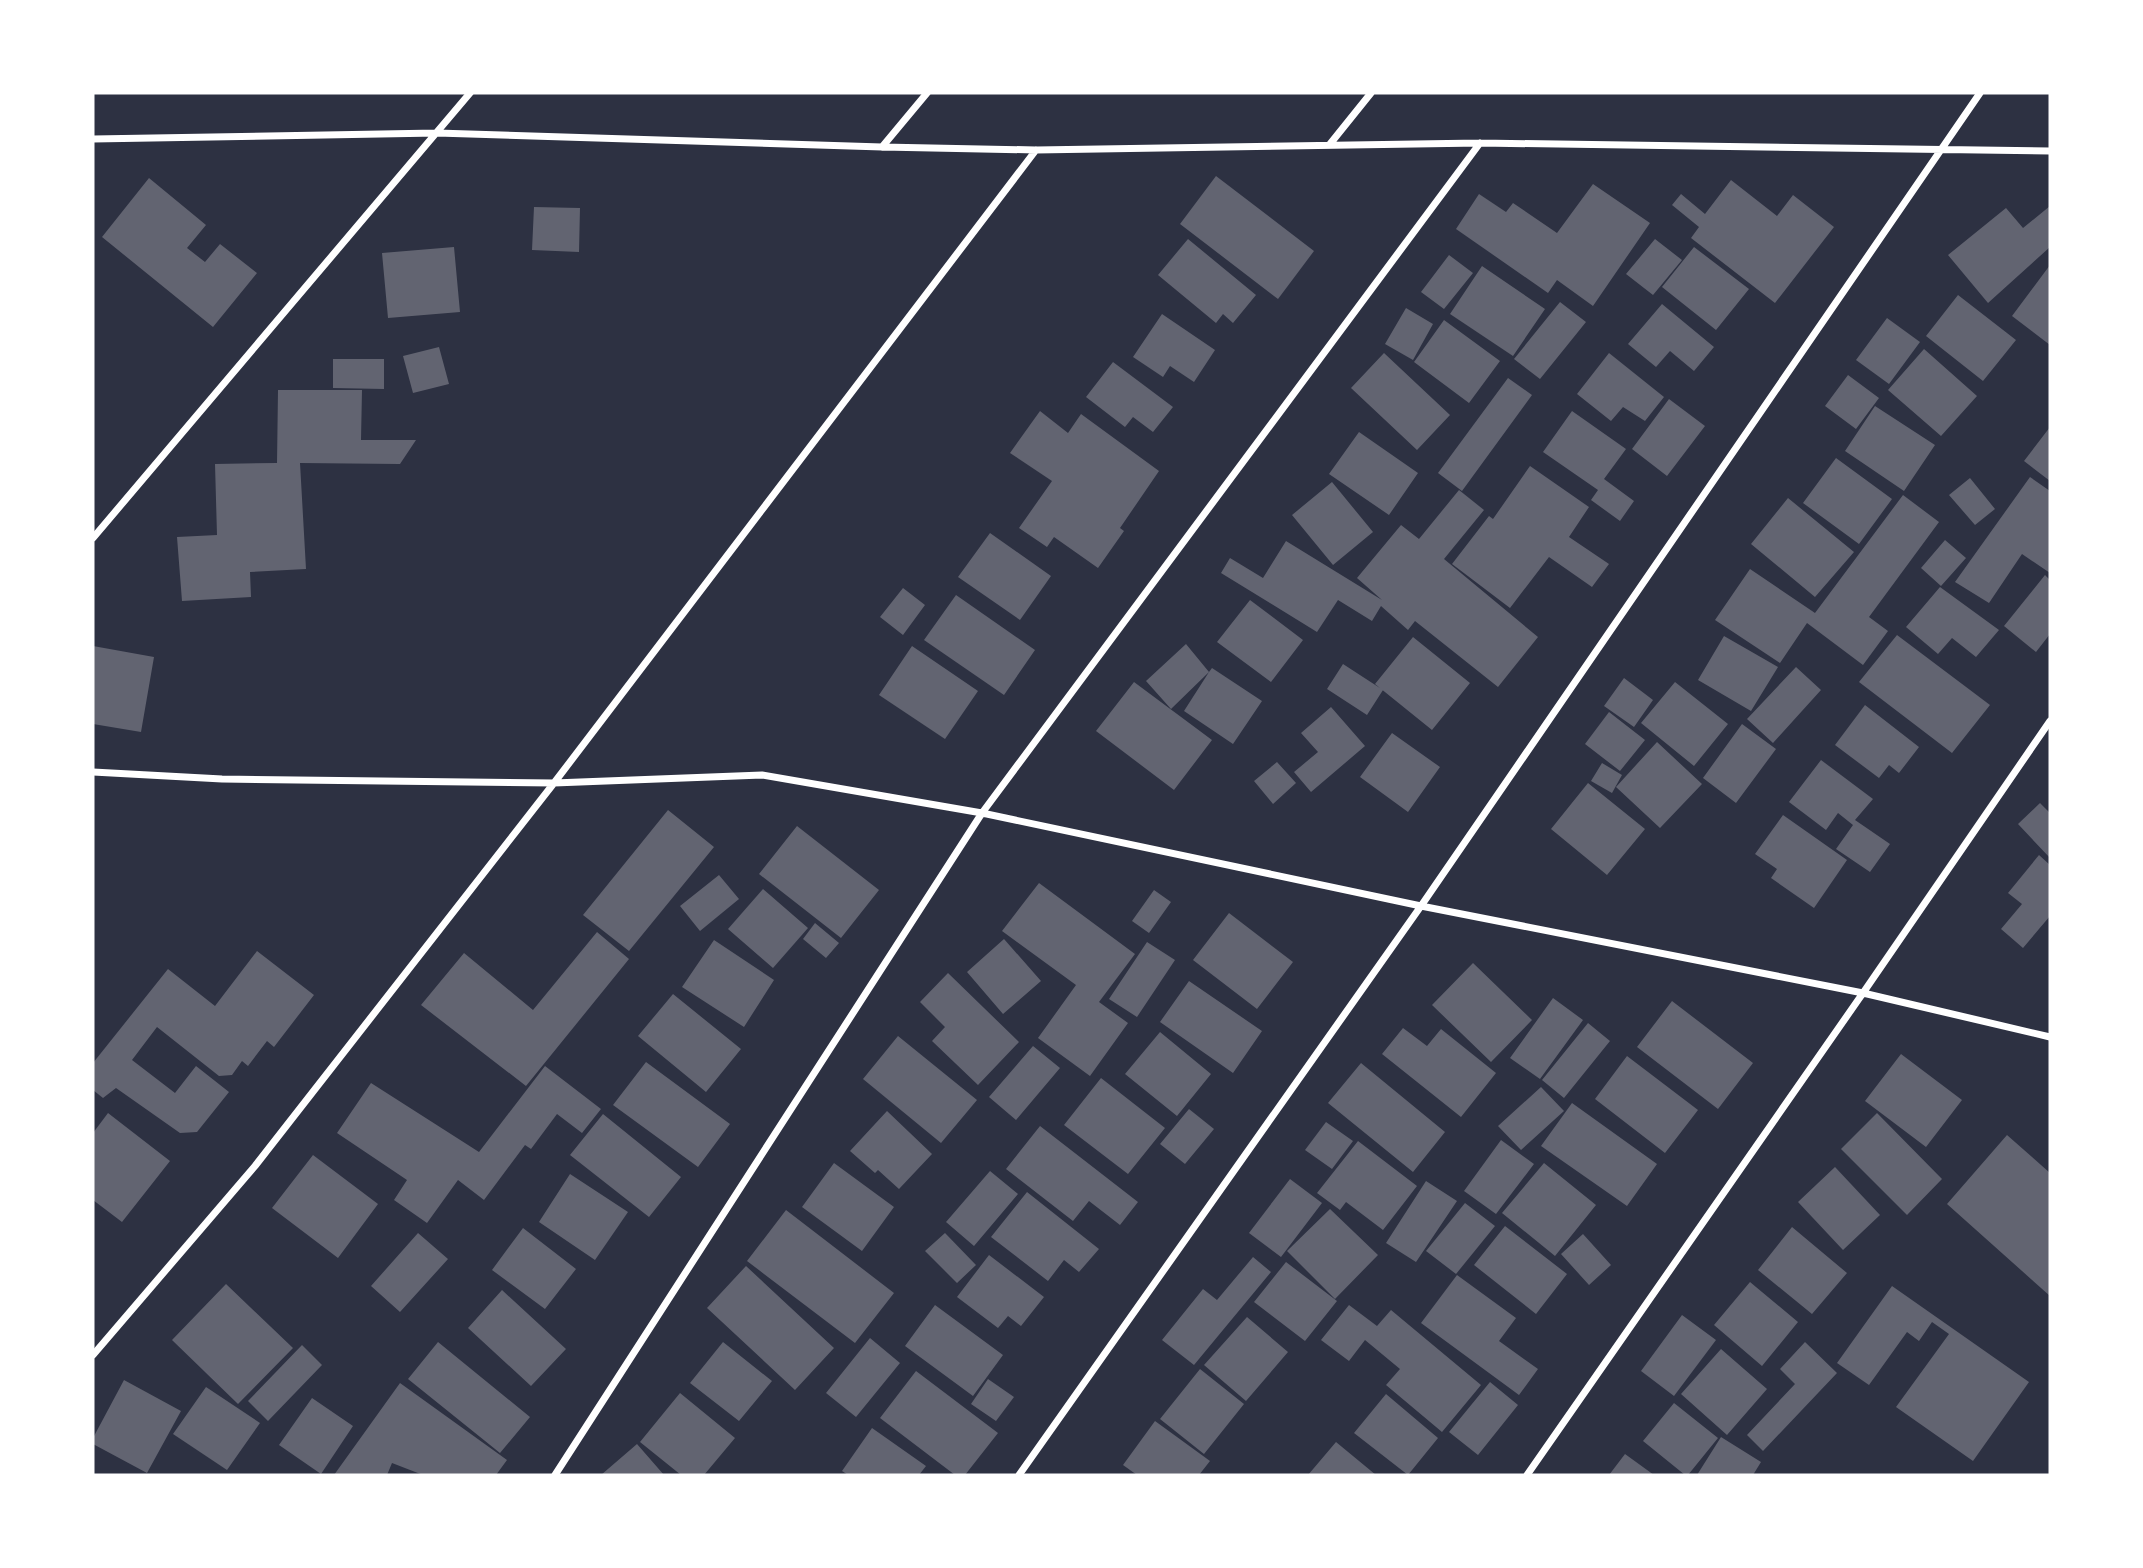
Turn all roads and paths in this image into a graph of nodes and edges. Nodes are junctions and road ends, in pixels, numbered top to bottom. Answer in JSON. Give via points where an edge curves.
{"nodes":[{"id":1,"x":470,"y":93,"type":"edge"},
{"id":2,"x":927,"y":93,"type":"edge"},
{"id":3,"x":1371,"y":93,"type":"edge"},
{"id":4,"x":1980,"y":93,"type":"edge"},
{"id":5,"x":437,"y":132,"type":"junction"},
{"id":6,"x":93,"y":139,"type":"edge"},
{"id":7,"x":1480,"y":143,"type":"junction"},
{"id":8,"x":1330,"y":145,"type":"junction"},
{"id":9,"x":883,"y":147,"type":"junction"},
{"id":10,"x":1941,"y":149,"type":"junction"},
{"id":11,"x":1036,"y":150,"type":"junction"},
{"id":12,"x":2050,"y":151,"type":"edge"},
{"id":13,"x":93,"y":538,"type":"edge"},
{"id":14,"x":2050,"y":721,"type":"edge"},
{"id":15,"x":93,"y":772,"type":"edge"},
{"id":16,"x":554,"y":783,"type":"junction"},
{"id":17,"x":982,"y":813,"type":"junction"},
{"id":18,"x":1421,"y":906,"type":"junction"},
{"id":19,"x":1863,"y":993,"type":"junction"},
{"id":20,"x":2050,"y":1037,"type":"edge"},
{"id":21,"x":93,"y":1355,"type":"edge"},
{"id":22,"x":555,"y":1475,"type":"edge"},
{"id":23,"x":1019,"y":1475,"type":"edge"},
{"id":24,"x":1527,"y":1475,"type":"edge"}],
"edges":[{"from":1,"to":5,"type":"street"},
{"from":2,"to":9,"type":"street"},
{"from":3,"to":8,"type":"street"},
{"from":4,"to":10,"type":"street"},
{"from":5,"to":6,"type":"street"},
{"from":5,"to":9,"type":"street"},
{"from":5,"to":13,"type":"street"},
{"from":7,"to":8,"type":"street"},
{"from":7,"to":10,"type":"street"},
{"from":7,"to":17,"type":"street"},
{"from":8,"to":11,"type":"street"},
{"from":9,"to":11,"type":"street"},
{"from":10,"to":12,"type":"street"},
{"from":10,"to":18,"type":"street"},
{"from":11,"to":16,"type":"street"},
{"from":14,"to":19,"type":"street"},
{"from":15,"to":16,"type":"street","via":[[222,779]]},
{"from":16,"to":17,"type":"street","via":[[762,775]]},
{"from":16,"to":21,"type":"street","via":[[255,1166]]},
{"from":17,"to":18,"type":"street"},
{"from":17,"to":22,"type":"street"},
{"from":18,"to":19,"type":"street"},
{"from":18,"to":23,"type":"street"},
{"from":19,"to":20,"type":"street"},
{"from":19,"to":24,"type":"street"}]}
